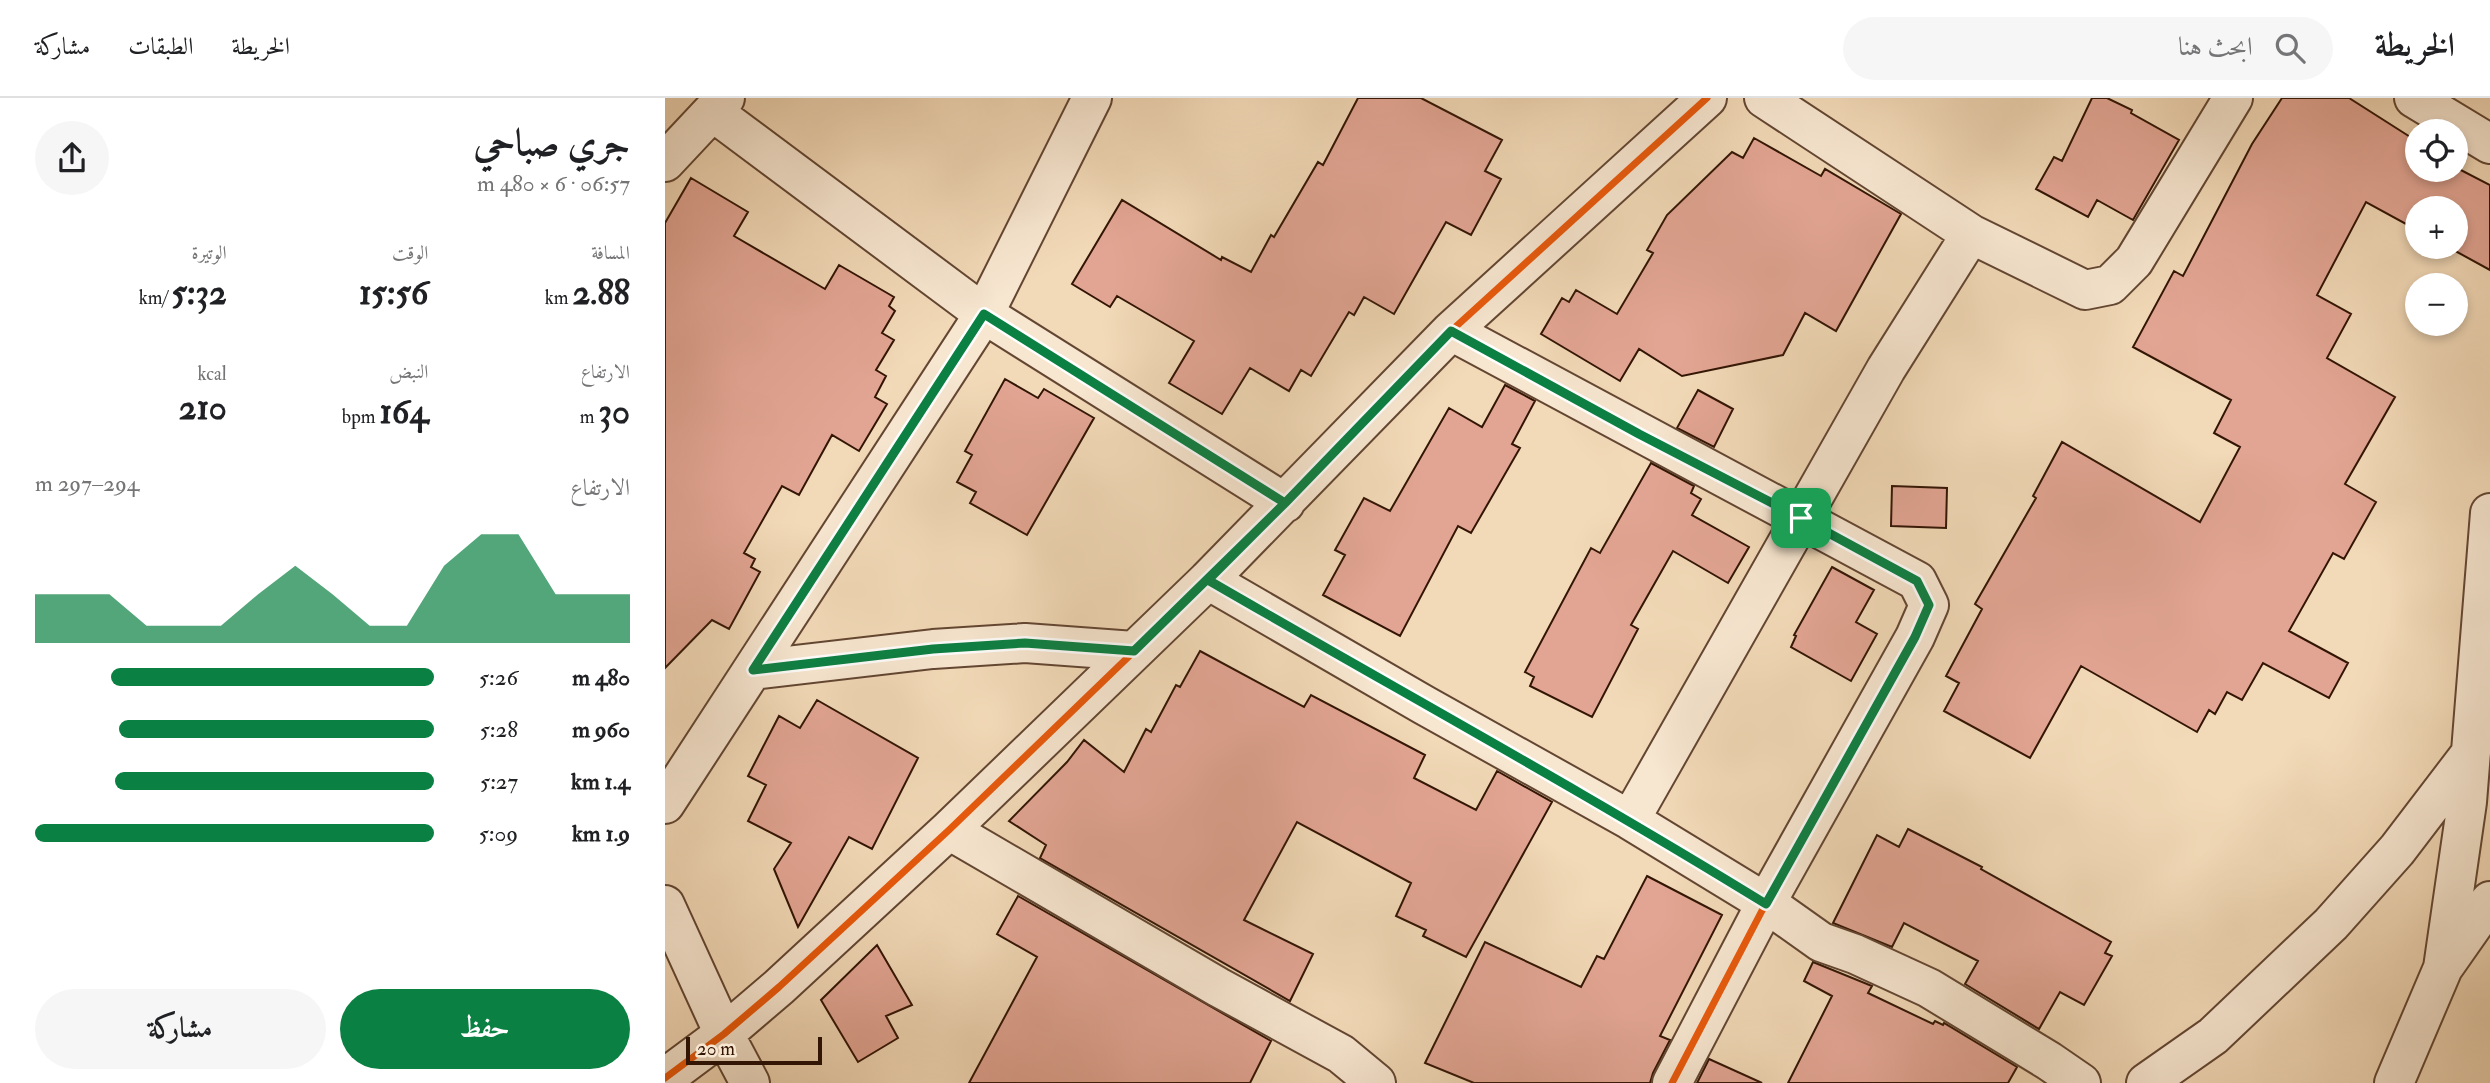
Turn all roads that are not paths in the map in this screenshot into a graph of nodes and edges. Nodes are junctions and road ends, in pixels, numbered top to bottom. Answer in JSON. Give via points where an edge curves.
{"nodes":[{"id":1,"x":1092,"y":98,"type":"edge"},
{"id":2,"x":1707,"y":98,"type":"edge"},
{"id":3,"x":1765,"y":98,"type":"edge"},
{"id":4,"x":2233,"y":98,"type":"edge"},
{"id":5,"x":2414,"y":98,"type":"edge"},
{"id":6,"x":719,"y":105,"type":"edge"},
{"id":7,"x":2490,"y":144,"type":"edge"},
{"id":8,"x":665,"y":162,"type":"edge"},
{"id":9,"x":1971,"y":234,"type":"junction"},
{"id":10,"x":984,"y":314,"type":"junction"},
{"id":11,"x":1451,"y":331,"type":"junction"},
{"id":12,"x":1285,"y":503,"type":"junction"},
{"id":13,"x":2490,"y":513,"type":"edge"},
{"id":14,"x":1801,"y":518,"type":"junction"},
{"id":15,"x":1208,"y":580,"type":"junction"},
{"id":16,"x":1134,"y":651,"type":"junction"},
{"id":17,"x":753,"y":670,"type":"junction"},
{"id":18,"x":2471,"y":753,"type":"junction"},
{"id":19,"x":665,"y":804,"type":"edge"},
{"id":20,"x":1630,"y":820,"type":"junction"},
{"id":21,"x":949,"y":830,"type":"junction"},
{"id":22,"x":2490,"y":901,"type":"edge"},
{"id":23,"x":1766,"y":904,"type":"junction"},
{"id":24,"x":665,"y":905,"type":"edge"},
{"id":25,"x":2443,"y":968,"type":"junction"},
{"id":26,"x":725,"y":1034,"type":"junction"},
{"id":27,"x":665,"y":1078,"type":"edge"},
{"id":28,"x":750,"y":1083,"type":"edge"},
{"id":29,"x":1376,"y":1083,"type":"edge"},
{"id":30,"x":1672,"y":1083,"type":"edge"},
{"id":31,"x":2081,"y":1083,"type":"edge"},
{"id":32,"x":2146,"y":1083,"type":"edge"},
{"id":33,"x":2394,"y":1083,"type":"edge"}],
"edges":[{"from":1,"to":10,"type":"street"},
{"from":2,"to":11,"type":"street"},
{"from":3,"to":9,"type":"street"},
{"from":4,"to":9,"type":"street","via":[[2134,261],[2110,285],[2085,290]]},
{"from":5,"to":7,"type":"street"},
{"from":6,"to":8,"type":"street"},
{"from":6,"to":10,"type":"street"},
{"from":9,"to":14,"type":"street","via":[[1886,369]]},
{"from":10,"to":12,"type":"street"},
{"from":10,"to":17,"type":"street"},
{"from":11,"to":12,"type":"street"},
{"from":11,"to":14,"type":"street"},
{"from":12,"to":15,"type":"street"},
{"from":13,"to":18,"type":"street"},
{"from":14,"to":20,"type":"street"},
{"from":14,"to":23,"type":"street","via":[[1917,581],[1929,605]]},
{"from":15,"to":16,"type":"street"},
{"from":15,"to":20,"type":"street"},
{"from":16,"to":17,"type":"street","via":[[1025,643]]},
{"from":16,"to":21,"type":"street"},
{"from":17,"to":19,"type":"street"},
{"from":18,"to":25,"type":"street"},
{"from":18,"to":32,"type":"street","via":[[2397,850],[2331,924],[2213,1035]]},
{"from":20,"to":23,"type":"street"},
{"from":21,"to":26,"type":"street"},
{"from":21,"to":29,"type":"street","via":[[1341,1054]]},
{"from":22,"to":25,"type":"street"},
{"from":23,"to":30,"type":"street"},
{"from":23,"to":31,"type":"street","via":[[1821,942],[1929,988]]},
{"from":24,"to":26,"type":"street"},
{"from":25,"to":33,"type":"street"},
{"from":26,"to":27,"type":"street"},
{"from":26,"to":28,"type":"street"}]}
